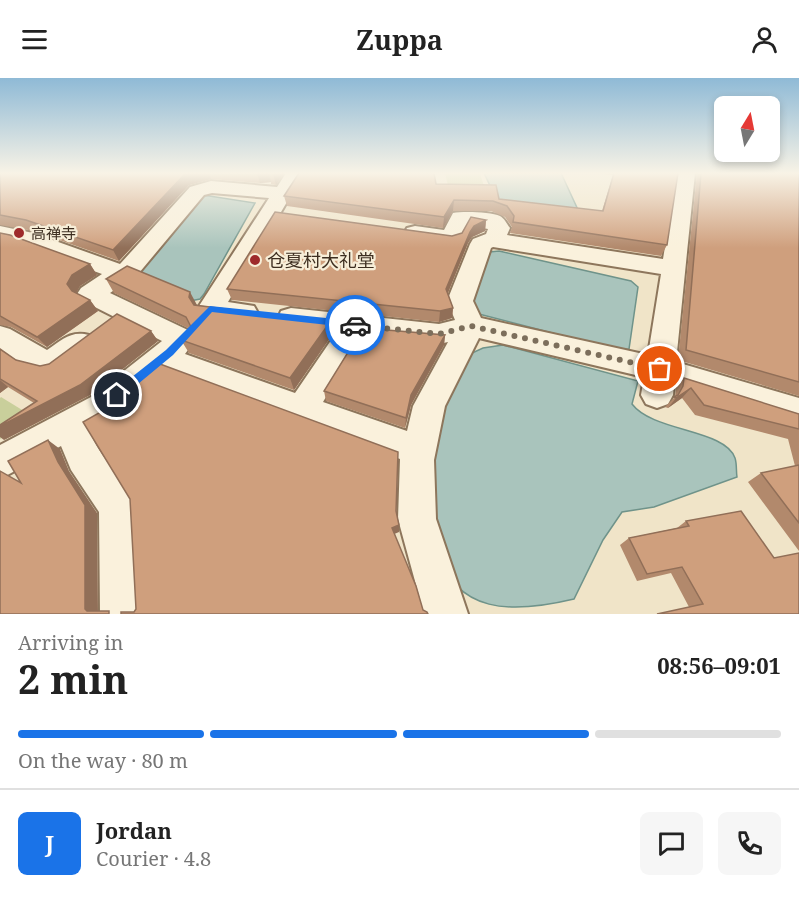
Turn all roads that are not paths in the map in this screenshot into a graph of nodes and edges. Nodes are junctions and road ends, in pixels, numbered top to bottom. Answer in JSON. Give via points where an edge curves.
{"nodes":[{"id":1,"x":191,"y":198,"type":"edge"},
{"id":2,"x":683,"y":198,"type":"edge"},
{"id":3,"x":285,"y":199,"type":"edge"},
{"id":4,"x":394,"y":230,"type":"edge"},
{"id":5,"x":0,"y":233,"type":"edge"},
{"id":6,"x":494,"y":241,"type":"junction"},
{"id":7,"x":674,"y":268,"type":"junction"},
{"id":8,"x":122,"y":273,"type":"junction"},
{"id":9,"x":210,"y":309,"type":"junction"},
{"id":10,"x":122,"y":310,"type":"junction"},
{"id":11,"x":355,"y":325,"type":"junction"},
{"id":12,"x":471,"y":326,"type":"junction"},
{"id":13,"x":0,"y":336,"type":"edge"},
{"id":14,"x":172,"y":349,"type":"junction"},
{"id":15,"x":659,"y":382,"type":"junction"},
{"id":16,"x":302,"y":409,"type":"junction"},
{"id":17,"x":799,"y":412,"type":"edge"},
{"id":18,"x":70,"y":424,"type":"junction"},
{"id":19,"x":419,"y":451,"type":"junction"},
{"id":20,"x":0,"y":464,"type":"edge"},
{"id":21,"x":122,"y":614,"type":"edge"},
{"id":22,"x":446,"y":614,"type":"edge"}],
"edges":[{"from":1,"to":8,"type":"lane"},
{"from":2,"to":7,"type":"lane"},
{"from":3,"to":9,"type":"lane"},
{"from":4,"to":6,"type":"lane","via":[[451,238],[461,218],[493,221],[499,228]]},
{"from":5,"to":8,"type":"lane","via":[[26,238]]},
{"from":6,"to":7,"type":"lane"},
{"from":6,"to":12,"type":"lane","via":[[481,244],[460,301]]},
{"from":7,"to":15,"type":"lane"},
{"from":8,"to":10,"type":"lane","via":[[90,294]]},
{"from":9,"to":11,"type":"lane"},
{"from":9,"to":14,"type":"lane"},
{"from":10,"to":13,"type":"lane","via":[[48,365]]},
{"from":10,"to":14,"type":"lane"},
{"from":11,"to":12,"type":"lane","via":[[439,334]]},
{"from":11,"to":16,"type":"lane"},
{"from":12,"to":15,"type":"lane"},
{"from":12,"to":19,"type":"lane","via":[[429,406]]},
{"from":14,"to":16,"type":"lane"},
{"from":14,"to":18,"type":"lane","via":[[102,407]]},
{"from":15,"to":17,"type":"lane"},
{"from":16,"to":19,"type":"lane"},
{"from":18,"to":20,"type":"lane"},
{"from":18,"to":21,"type":"lane","via":[[83,459],[118,507]]},
{"from":19,"to":22,"type":"lane","via":[[417,519]]}]}
